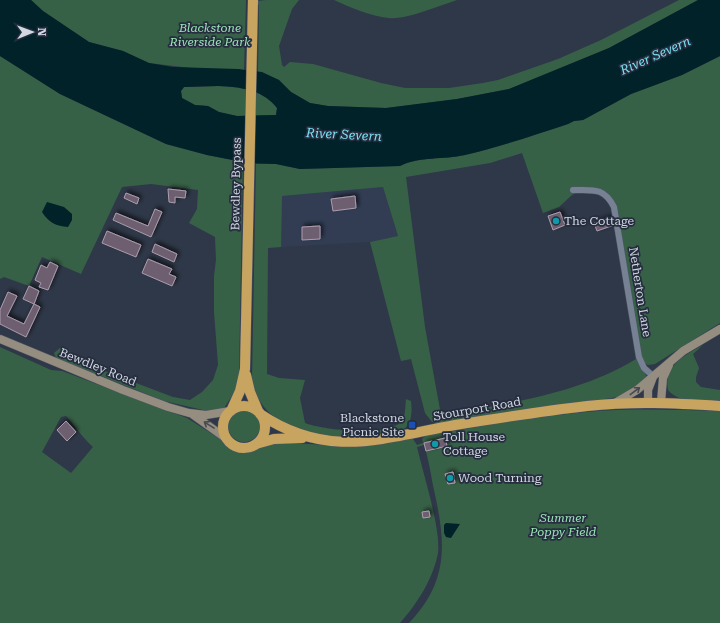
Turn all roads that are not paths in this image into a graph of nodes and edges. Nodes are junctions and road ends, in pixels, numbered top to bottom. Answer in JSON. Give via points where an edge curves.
{"nodes":[{"id":1,"x":252,"y":0,"type":"edge"},
{"id":2,"x":573,"y":190,"type":"dead end"},
{"id":3,"x":720,"y":329,"type":"edge"},
{"id":4,"x":0,"y":339,"type":"edge"},
{"id":5,"x":671,"y":361,"type":"junction"},
{"id":6,"x":245,"y":370,"type":"junction"},
{"id":7,"x":653,"y":376,"type":"junction"},
{"id":8,"x":648,"y":402,"type":"junction"},
{"id":9,"x":661,"y":402,"type":"junction"},
{"id":10,"x":614,"y":403,"type":"junction"},
{"id":11,"x":720,"y":406,"type":"edge"},
{"id":12,"x":230,"y":411,"type":"junction"},
{"id":13,"x":189,"y":413,"type":"junction"},
{"id":14,"x":259,"y":413,"type":"junction"},
{"id":15,"x":310,"y":438,"type":"junction"},
{"id":16,"x":227,"y":439,"type":"junction"},
{"id":17,"x":256,"y":444,"type":"junction"}],
"edges":[{"from":1,"to":6,"type":"highway","name":"Bewdley Bypass"},
{"from":2,"to":7,"type":"street","name":"Netherton Lane","via":[[596,190],[610,199],[614,207],[639,358],[644,368]]},
{"from":3,"to":5,"type":"main road"},
{"from":4,"to":13,"type":"main road","name":"Bewdley Road","via":[[123,390]]},
{"from":5,"to":7,"type":"main road"},
{"from":5,"to":9,"type":"main road","via":[[663,378]]},
{"from":6,"to":12,"type":"highway","name":"Bewdley Bypass","via":[[240,392]]},
{"from":6,"to":14,"type":"highway","name":"Bewdley Bypass","via":[[250,392]]},
{"from":7,"to":8,"type":"main road","via":[[648,390]]},
{"from":10,"to":7,"type":"main road","one_way":true,"via":[[630,395]]},
{"from":8,"to":9,"type":"highway","name":"Stourport Road"},
{"from":8,"to":10,"type":"highway","name":"Stourport Road"},
{"from":9,"to":11,"type":"highway","name":"Stourport Road"},
{"from":10,"to":15,"type":"highway","name":"Stourport Road","via":[[500,417],[369,441],[341,442]]},
{"from":12,"to":13,"type":"main road","name":"Bewdley Road","via":[[215,415]]},
{"from":12,"to":14,"type":"highway","via":[[247,406]]},
{"from":12,"to":16,"type":"highway","via":[[223,426]]},
{"from":16,"to":13,"type":"main road","name":"Bewdley Road","one_way":true},
{"from":14,"to":15,"type":"highway","name":"Stourport Road","via":[[280,426]]},
{"from":14,"to":17,"type":"highway","via":[[264,429]]},
{"from":15,"to":17,"type":"highway","name":"Stourport Road","via":[[274,439]]},
{"from":16,"to":17,"type":"highway","via":[[232,444],[244,447]]}]}
